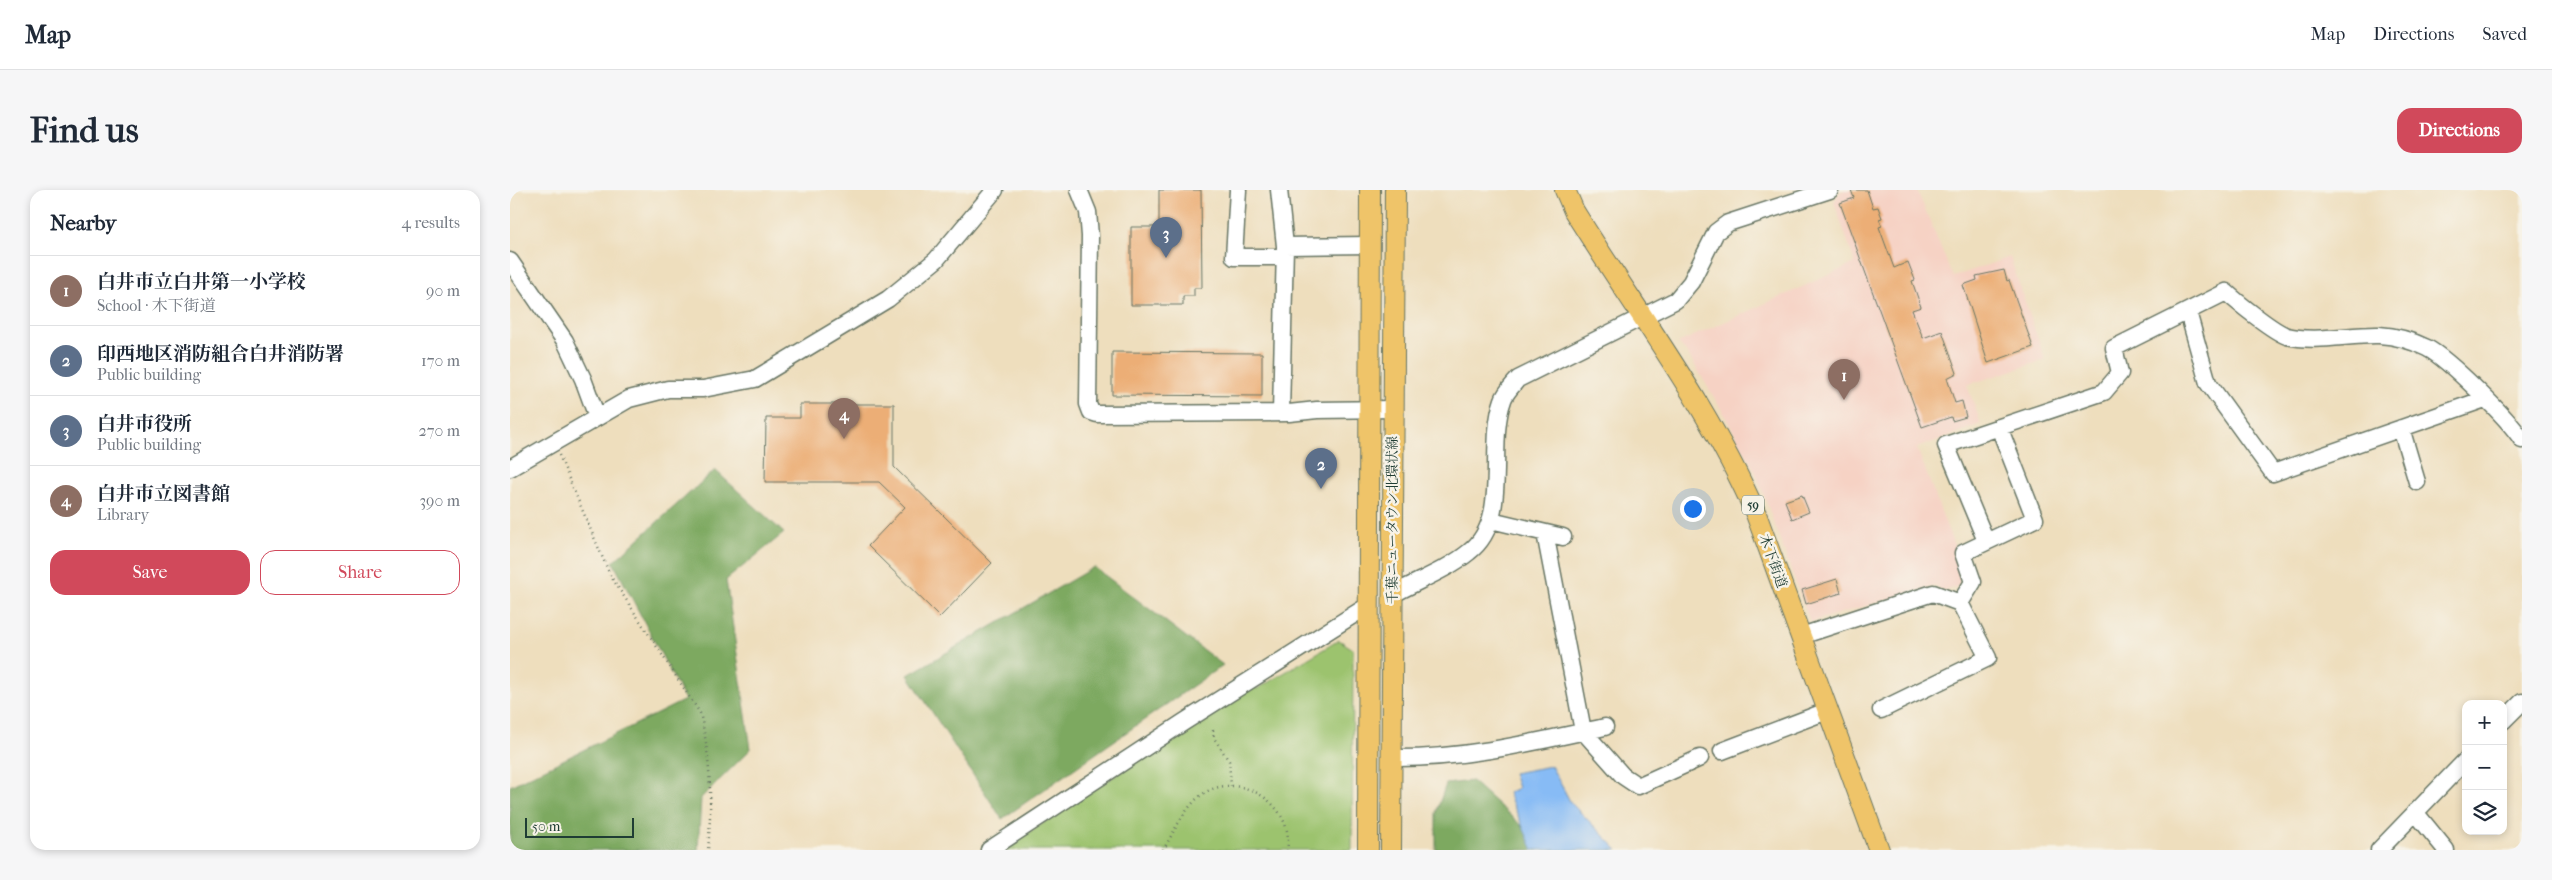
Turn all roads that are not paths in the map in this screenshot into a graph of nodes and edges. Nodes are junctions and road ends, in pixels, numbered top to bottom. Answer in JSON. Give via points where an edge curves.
{"nodes":[{"id":1,"x":995,"y":190,"type":"edge"},
{"id":2,"x":1079,"y":190,"type":"edge"},
{"id":3,"x":1238,"y":190,"type":"edge"},
{"id":4,"x":1279,"y":190,"type":"edge"},
{"id":5,"x":1370,"y":190,"type":"edge"},
{"id":6,"x":1395,"y":190,"type":"edge"},
{"id":7,"x":1565,"y":190,"type":"edge"},
{"id":8,"x":1830,"y":190,"type":"edge"},
{"id":9,"x":1370,"y":245,"type":"junction"},
{"id":10,"x":1284,"y":252,"type":"junction"},
{"id":11,"x":510,"y":262,"type":"edge"},
{"id":12,"x":2188,"y":312,"type":"junction"},
{"id":13,"x":1643,"y":318,"type":"junction"},
{"id":14,"x":2485,"y":399,"type":"junction"},
{"id":15,"x":1393,"y":409,"type":"junction"},
{"id":16,"x":1369,"y":410,"type":"junction"},
{"id":17,"x":1282,"y":413,"type":"junction"},
{"id":18,"x":597,"y":417,"type":"junction"},
{"id":19,"x":1998,"y":427,"type":"junction"},
{"id":20,"x":2401,"y":428,"type":"junction"},
{"id":21,"x":2522,"y":440,"type":"edge"},
{"id":22,"x":510,"y":468,"type":"edge"},
{"id":23,"x":2418,"y":482,"type":"dead end"},
{"id":24,"x":1491,"y":520,"type":"junction"},
{"id":25,"x":1546,"y":533,"type":"junction"},
{"id":26,"x":1563,"y":537,"type":"dead end"},
{"id":27,"x":1986,"y":541,"type":"junction"},
{"id":28,"x":1392,"y":595,"type":"junction"},
{"id":29,"x":1960,"y":603,"type":"junction"},
{"id":30,"x":1369,"y":605,"type":"junction"},
{"id":31,"x":1801,"y":636,"type":"junction"},
{"id":32,"x":2522,"y":702,"type":"edge"},
{"id":33,"x":1827,"y":710,"type":"junction"},
{"id":34,"x":1881,"y":710,"type":"dead end"},
{"id":35,"x":2507,"y":717,"type":"edge"},
{"id":36,"x":1605,"y":726,"type":"dead end"},
{"id":37,"x":1583,"y":731,"type":"junction"},
{"id":38,"x":1722,"y":751,"type":"dead end"},
{"id":39,"x":1392,"y":758,"type":"junction"},
{"id":40,"x":1700,"y":758,"type":"dead end"},
{"id":41,"x":2462,"y":764,"type":"edge"},
{"id":42,"x":2415,"y":812,"type":"junction"},
{"id":43,"x":989,"y":850,"type":"edge"},
{"id":44,"x":1368,"y":850,"type":"edge"},
{"id":45,"x":1391,"y":850,"type":"edge"},
{"id":46,"x":1879,"y":850,"type":"edge"},
{"id":47,"x":2379,"y":850,"type":"edge"},
{"id":48,"x":2446,"y":850,"type":"edge"}],
"edges":[{"from":1,"to":18,"type":"street","via":[[936,260],[888,299],[755,378],[703,389],[668,389],[629,399]]},
{"from":2,"to":17,"type":"street","via":[[1088,212],[1090,236],[1088,404],[1091,412]]},
{"from":3,"to":10,"type":"street","via":[[1234,257]]},
{"from":4,"to":10,"type":"street"},
{"from":5,"to":9,"type":"main road","name":"千葉ニュータウン北環状線"},
{"from":6,"to":15,"type":"main road","name":"千葉ニュータウン北環状線"},
{"from":7,"to":13,"type":"main road","name":"木下街道","number":"59","via":[[1574,211]]},
{"from":8,"to":13,"type":"street","via":[[1728,223],[1716,232],[1691,282],[1676,300]]},
{"from":9,"to":10,"type":"street"},
{"from":9,"to":16,"type":"main road","name":"千葉ニュータウン北環状線"},
{"from":10,"to":17,"type":"street"},
{"from":11,"to":18,"type":"street","via":[[565,341]]},
{"from":12,"to":14,"type":"street","via":[[2226,292],[2287,336],[2334,338],[2379,335],[2401,339],[2427,348]]},
{"from":12,"to":19,"type":"street","via":[[2114,348],[2120,373],[2104,392]]},
{"from":12,"to":20,"type":"street","via":[[2208,383],[2273,473]]},
{"from":13,"to":24,"type":"street","via":[[1518,379],[1503,399],[1496,428]]},
{"from":13,"to":31,"type":"main road","name":"木下街道","number":"59","via":[[1739,474]]},
{"from":14,"to":20,"type":"street"},
{"from":14,"to":21,"type":"street","via":[[2516,429]]},
{"from":15,"to":16,"type":"street"},
{"from":15,"to":28,"type":"main road","name":"千葉ニュータウン北環状線"},
{"from":16,"to":17,"type":"street"},
{"from":16,"to":30,"type":"main road","name":"千葉ニュータウン北環状線"},
{"from":18,"to":22,"type":"street"},
{"from":19,"to":27,"type":"street","via":[[2035,519]]},
{"from":19,"to":27,"type":"street","via":[[1946,445]]},
{"from":20,"to":23,"type":"street"},
{"from":24,"to":25,"type":"street"},
{"from":24,"to":28,"type":"street","via":[[1481,540],[1470,552]]},
{"from":25,"to":26,"type":"street"},
{"from":25,"to":37,"type":"street"},
{"from":27,"to":29,"type":"street","via":[[1963,553],[1973,582]]},
{"from":28,"to":39,"type":"main road","name":"千葉ニュータウン北環状線"},
{"from":29,"to":31,"type":"street","via":[[1933,593]]},
{"from":29,"to":34,"type":"street","via":[[1988,658]]},
{"from":30,"to":43,"type":"street"},
{"from":30,"to":44,"type":"main road","name":"千葉ニュータウン北環状線"},
{"from":31,"to":33,"type":"main road","name":"木下街道","number":"59"},
{"from":32,"to":35,"type":"street"},
{"from":33,"to":38,"type":"street"},
{"from":33,"to":46,"type":"main road","name":"木下街道","number":"59"},
{"from":36,"to":37,"type":"street"},
{"from":37,"to":39,"type":"street","via":[[1490,750],[1426,759]]},
{"from":37,"to":40,"type":"street","via":[[1622,776],[1638,786]]},
{"from":39,"to":45,"type":"main road","name":"千葉ニュータウン北環状線"},
{"from":41,"to":42,"type":"street"},
{"from":42,"to":47,"type":"street"},
{"from":42,"to":48,"type":"street"}]}
